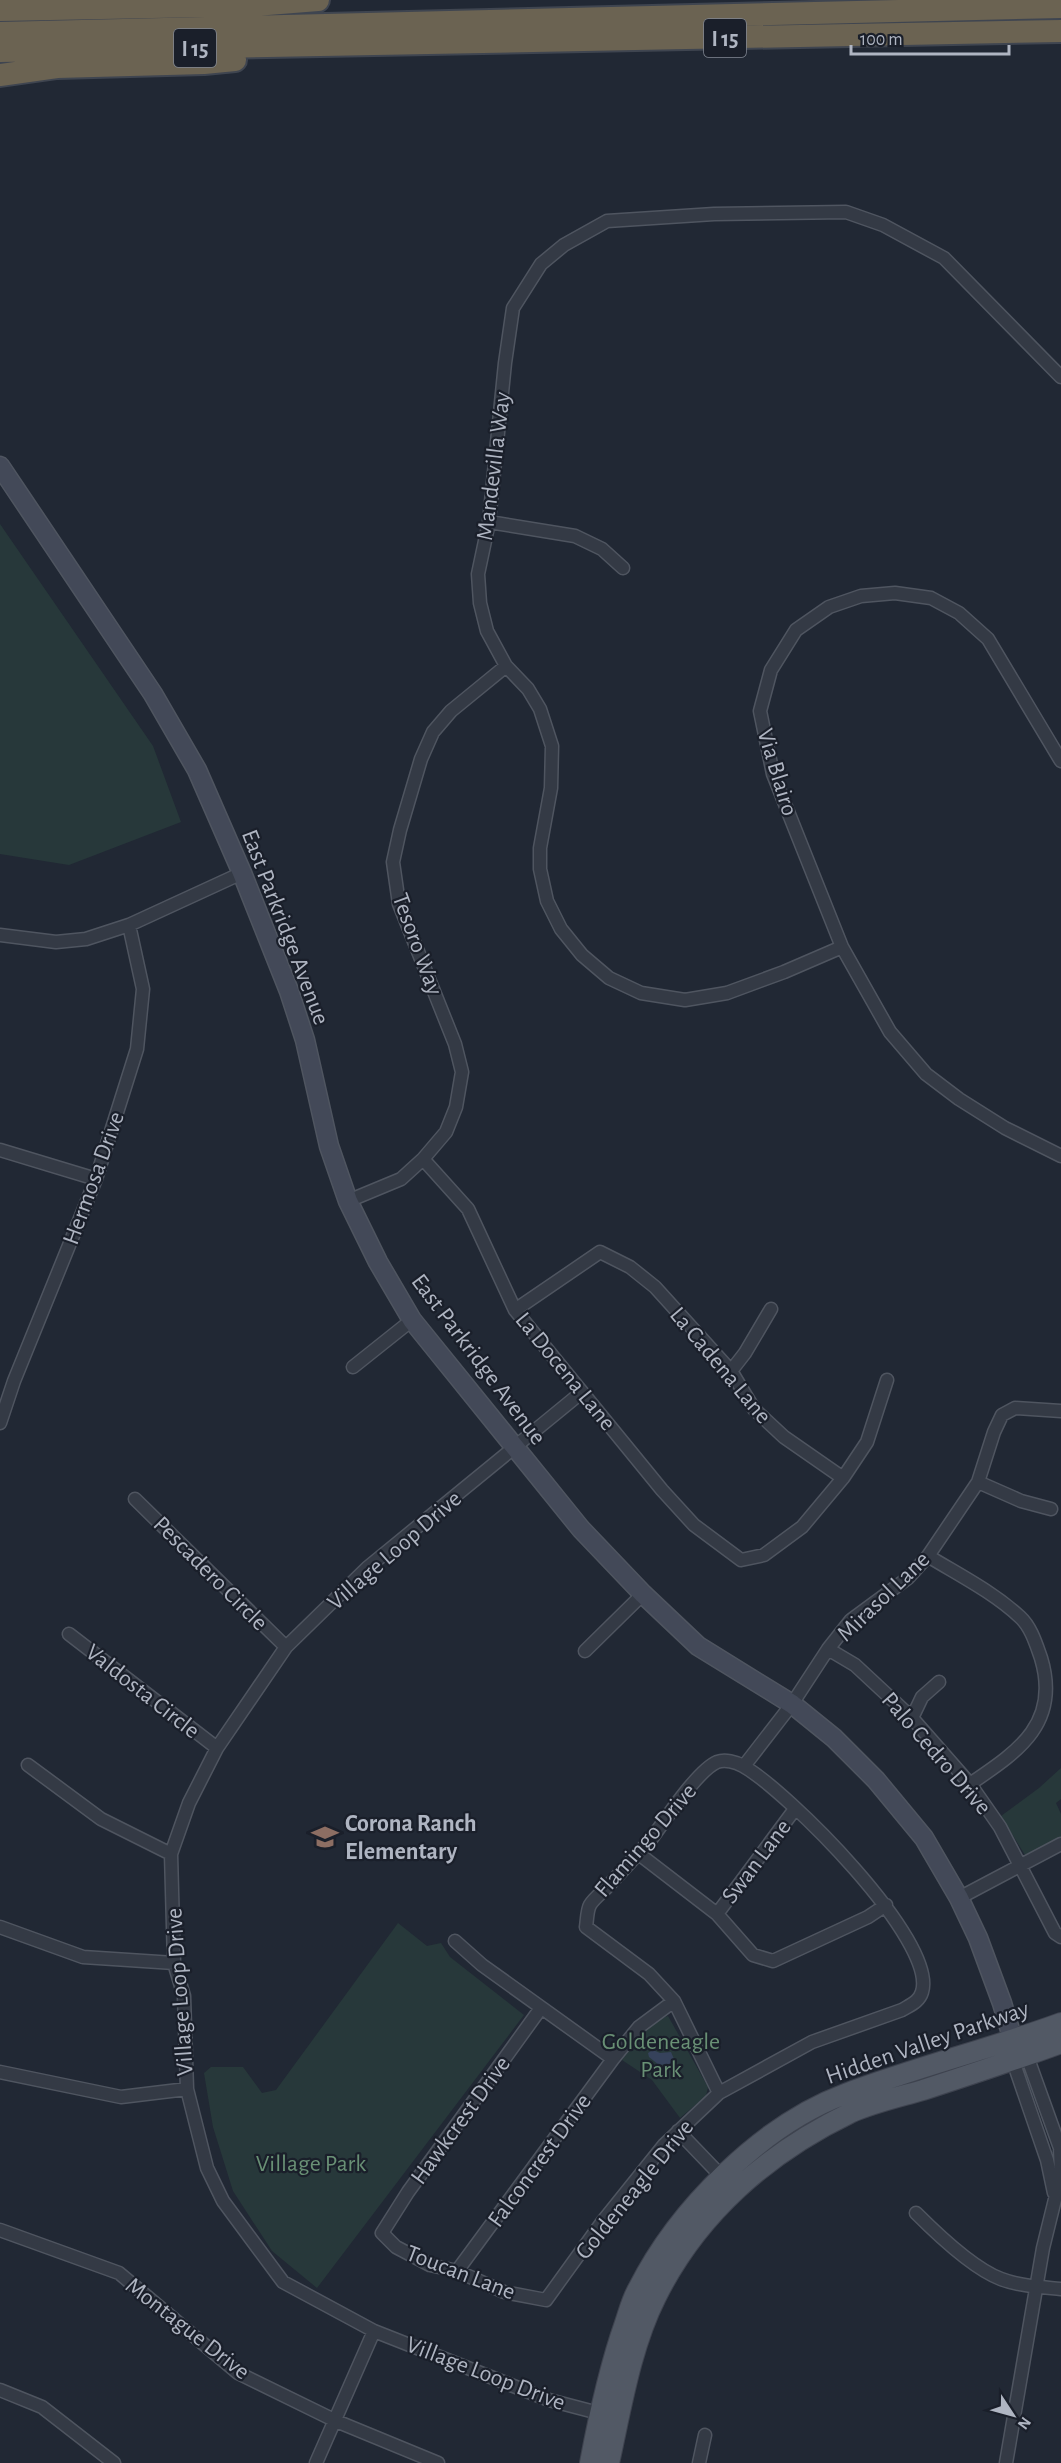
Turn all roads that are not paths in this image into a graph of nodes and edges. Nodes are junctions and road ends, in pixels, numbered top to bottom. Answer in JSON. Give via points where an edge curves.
{"nodes":[{"id":1,"x":318,"y":0,"type":"edge"},
{"id":2,"x":1061,"y":7,"type":"edge"},
{"id":3,"x":0,"y":10,"type":"edge"},
{"id":4,"x":0,"y":20,"type":"edge"},
{"id":5,"x":422,"y":21,"type":"junction"},
{"id":6,"x":1061,"y":31,"type":"edge"},
{"id":7,"x":0,"y":33,"type":"edge"},
{"id":8,"x":389,"y":44,"type":"junction"},
{"id":9,"x":0,"y":51,"type":"edge"},
{"id":10,"x":0,"y":75,"type":"edge"},
{"id":11,"x":1061,"y":377,"type":"edge"},
{"id":12,"x":0,"y":466,"type":"edge"},
{"id":13,"x":489,"y":522,"type":"junction"},
{"id":14,"x":623,"y":568,"type":"dead end"},
{"id":15,"x":506,"y":666,"type":"junction"},
{"id":16,"x":1061,"y":761,"type":"edge"},
{"id":17,"x":242,"y":873,"type":"junction"},
{"id":18,"x":129,"y":926,"type":"junction"},
{"id":19,"x":0,"y":935,"type":"edge"},
{"id":20,"x":842,"y":947,"type":"junction"},
{"id":21,"x":0,"y":1150,"type":"edge"},
{"id":22,"x":1061,"y":1156,"type":"edge"},
{"id":23,"x":423,"y":1159,"type":"junction"},
{"id":24,"x":96,"y":1179,"type":"junction"},
{"id":25,"x":348,"y":1201,"type":"junction"},
{"id":26,"x":771,"y":1309,"type":"dead end"},
{"id":27,"x":515,"y":1310,"type":"junction"},
{"id":28,"x":412,"y":1320,"type":"junction"},
{"id":29,"x":353,"y":1367,"type":"dead end"},
{"id":30,"x":731,"y":1371,"type":"junction"},
{"id":31,"x":887,"y":1380,"type":"dead end"},
{"id":32,"x":582,"y":1392,"type":"junction"},
{"id":33,"x":1061,"y":1411,"type":"edge"},
{"id":34,"x":0,"y":1423,"type":"edge"},
{"id":35,"x":516,"y":1448,"type":"junction"},
{"id":36,"x":843,"y":1478,"type":"junction"},
{"id":37,"x":978,"y":1482,"type":"junction"},
{"id":38,"x":135,"y":1499,"type":"dead end"},
{"id":39,"x":1051,"y":1509,"type":"dead end"},
{"id":40,"x":928,"y":1556,"type":"junction"},
{"id":41,"x":643,"y":1594,"type":"junction"},
{"id":42,"x":69,"y":1634,"type":"dead end"},
{"id":43,"x":286,"y":1647,"type":"junction"},
{"id":44,"x":828,"y":1649,"type":"junction"},
{"id":45,"x":585,"y":1651,"type":"dead end"},
{"id":46,"x":939,"y":1682,"type":"dead end"},
{"id":47,"x":792,"y":1704,"type":"junction"},
{"id":48,"x":912,"y":1718,"type":"junction"},
{"id":49,"x":217,"y":1748,"type":"junction"},
{"id":50,"x":28,"y":1765,"type":"dead end"},
{"id":51,"x":744,"y":1766,"type":"junction"},
{"id":52,"x":970,"y":1784,"type":"junction"},
{"id":53,"x":795,"y":1809,"type":"junction"},
{"id":54,"x":1061,"y":1844,"type":"edge"},
{"id":55,"x":171,"y":1854,"type":"junction"},
{"id":56,"x":639,"y":1854,"type":"junction"},
{"id":57,"x":1019,"y":1867,"type":"junction"},
{"id":58,"x":959,"y":1898,"type":"junction"},
{"id":59,"x":886,"y":1905,"type":"junction"},
{"id":60,"x":717,"y":1914,"type":"junction"},
{"id":61,"x":0,"y":1927,"type":"edge"},
{"id":62,"x":1061,"y":1936,"type":"edge"},
{"id":63,"x":455,"y":1941,"type":"dead end"},
{"id":64,"x":174,"y":1964,"type":"junction"},
{"id":65,"x":674,"y":2001,"type":"junction"},
{"id":66,"x":541,"y":2008,"type":"junction"},
{"id":67,"x":1061,"y":2023,"type":"edge"},
{"id":68,"x":1013,"y":2040,"type":"junction"},
{"id":69,"x":1061,"y":2043,"type":"edge"},
{"id":70,"x":1020,"y":2058,"type":"junction"},
{"id":71,"x":613,"y":2059,"type":"junction"},
{"id":72,"x":0,"y":2072,"type":"edge"},
{"id":73,"x":186,"y":2089,"type":"junction"},
{"id":74,"x":719,"y":2092,"type":"junction"},
{"id":75,"x":678,"y":2131,"type":"junction"},
{"id":76,"x":728,"y":2183,"type":"junction"},
{"id":77,"x":916,"y":2212,"type":"dead end"},
{"id":78,"x":0,"y":2230,"type":"edge"},
{"id":79,"x":382,"y":2233,"type":"joint"},
{"id":80,"x":457,"y":2271,"type":"junction"},
{"id":81,"x":1036,"y":2287,"type":"junction"},
{"id":82,"x":1061,"y":2289,"type":"edge"},
{"id":83,"x":546,"y":2300,"type":"joint"},
{"id":84,"x":374,"y":2331,"type":"junction"},
{"id":85,"x":0,"y":2390,"type":"edge"},
{"id":86,"x":599,"y":2413,"type":"junction"},
{"id":87,"x":619,"y":2417,"type":"junction"},
{"id":88,"x":336,"y":2421,"type":"junction"},
{"id":89,"x":705,"y":2435,"type":"dead end"},
{"id":90,"x":114,"y":2463,"type":"edge"},
{"id":91,"x":316,"y":2463,"type":"edge"},
{"id":92,"x":438,"y":2463,"type":"edge"},
{"id":93,"x":590,"y":2463,"type":"edge"},
{"id":94,"x":609,"y":2463,"type":"edge"},
{"id":95,"x":699,"y":2463,"type":"edge"},
{"id":96,"x":1006,"y":2463,"type":"edge"}],
"edges":[{"from":1,"to":3,"type":"highway","via":[[255,5]]},
{"from":2,"to":5,"type":"highway"},
{"from":4,"to":5,"type":"highway","via":[[255,17]]},
{"from":5,"to":7,"type":"highway"},
{"from":6,"to":8,"type":"highway","number":"I 15"},
{"from":8,"to":9,"type":"highway","number":"I 15"},
{"from":8,"to":10,"type":"highway","via":[[204,63],[57,68]]},
{"from":11,"to":13,"type":"street","name":"Mandevilla Way","via":[[944,258],[883,225],[846,212],[607,221],[564,244],[541,264],[513,308]]},
{"from":12,"to":17,"type":"main road","name":"East Parkridge Avenue","via":[[153,694],[197,770]]},
{"from":13,"to":14,"type":"street","via":[[576,536],[602,549]]},
{"from":13,"to":15,"type":"street","name":"Mandevilla Way","via":[[478,574],[480,603],[487,631]]},
{"from":15,"to":20,"type":"street","name":"Mandevilla Way","via":[[540,709],[552,746],[552,788],[540,848],[547,901],[561,929],[591,963],[609,978],[640,993],[685,1000],[727,993]]},
{"from":15,"to":23,"type":"street","name":"Tesoro Way","via":[[451,711],[433,732],[393,862],[399,904],[455,1044],[462,1072],[456,1107],[446,1132]]},
{"from":16,"to":20,"type":"street","name":"Via Blairo","via":[[988,639],[959,613],[931,598],[895,593],[861,596],[829,607],[796,630],[771,670],[760,711],[773,774]]},
{"from":17,"to":18,"type":"street"},
{"from":17,"to":25,"type":"main road","name":"East Parkridge Avenue","via":[[305,1040],[329,1146]]},
{"from":18,"to":19,"type":"street","via":[[86,939],[56,942]]},
{"from":18,"to":24,"type":"street","name":"Hermosa Drive","via":[[143,989],[137,1049]]},
{"from":20,"to":22,"type":"street","name":"Via Blairo","via":[[890,1032],[926,1074],[1005,1128]]},
{"from":21,"to":24,"type":"street"},
{"from":23,"to":25,"type":"street","name":"Tesoro Way","via":[[401,1179]]},
{"from":23,"to":27,"type":"street","name":"La Docena Lane","via":[[468,1209]]},
{"from":24,"to":34,"type":"street","name":"Hermosa Drive"},
{"from":25,"to":28,"type":"main road","name":"East Parkridge Avenue"},
{"from":26,"to":30,"type":"street"},
{"from":27,"to":30,"type":"street","name":"La Cadena Lane","via":[[600,1252],[630,1267],[655,1287]]},
{"from":27,"to":32,"type":"street","name":"La Docena Lane"},
{"from":28,"to":29,"type":"street"},
{"from":28,"to":35,"type":"main road","name":"East Parkridge Avenue"},
{"from":30,"to":36,"type":"street","name":"La Cadena Lane","via":[[754,1409],[784,1437]]},
{"from":31,"to":36,"type":"street","via":[[867,1442]]},
{"from":32,"to":35,"type":"street","name":"Village Loop Drive"},
{"from":32,"to":36,"type":"street","name":"La Docena Lane","via":[[694,1525],[741,1560],[764,1555],[802,1527]]},
{"from":33,"to":37,"type":"street","name":"Mirasol Lane","via":[[1015,1408],[1002,1415]]},
{"from":35,"to":41,"type":"main road","name":"East Parkridge Avenue","via":[[581,1529]]},
{"from":35,"to":43,"type":"street","name":"Village Loop Drive","via":[[368,1568]]},
{"from":37,"to":39,"type":"street"},
{"from":37,"to":40,"type":"street","name":"Mirasol Lane"},
{"from":38,"to":43,"type":"street","name":"Pescadero Circle"},
{"from":40,"to":44,"type":"street","name":"Mirasol Lane","via":[[908,1578],[851,1620]]},
{"from":40,"to":52,"type":"street","via":[[1022,1619],[1044,1667],[1046,1703],[1036,1731],[1021,1748]]},
{"from":41,"to":45,"type":"street"},
{"from":41,"to":47,"type":"main road","name":"East Parkridge Avenue","via":[[698,1646]]},
{"from":42,"to":49,"type":"street","name":"Valdosta Circle"},
{"from":43,"to":49,"type":"street","name":"Village Loop Drive"},
{"from":44,"to":47,"type":"street","name":"Mirasol Lane"},
{"from":44,"to":48,"type":"street","name":"Palo Cedro Drive","via":[[855,1665]]},
{"from":46,"to":48,"type":"street","via":[[922,1697]]},
{"from":47,"to":51,"type":"street","name":"Mirasol Lane"},
{"from":47,"to":58,"type":"main road","name":"East Parkridge Avenue","via":[[876,1780],[924,1838]]},
{"from":48,"to":52,"type":"street","name":"Palo Cedro Drive"},
{"from":49,"to":55,"type":"street","name":"Village Loop Drive","via":[[189,1803]]},
{"from":50,"to":55,"type":"street","via":[[101,1819]]},
{"from":51,"to":53,"type":"street"},
{"from":51,"to":56,"type":"street","name":"Flamingo Drive","via":[[732,1761],[718,1762],[703,1772]]},
{"from":52,"to":57,"type":"street","name":"Palo Cedro Drive","via":[[1000,1827]]},
{"from":53,"to":59,"type":"street","via":[[842,1852]]},
{"from":53,"to":60,"type":"street","name":"Swan Lane"},
{"from":54,"to":57,"type":"street"},
{"from":55,"to":64,"type":"street","name":"Village Loop Drive"},
{"from":56,"to":60,"type":"street"},
{"from":56,"to":65,"type":"street","name":"Flamingo Drive","via":[[590,1905],[586,1927],[649,1974]]},
{"from":57,"to":58,"type":"street"},
{"from":57,"to":62,"type":"street","name":"Palo Cedro Drive","via":[[1055,1933]]},
{"from":58,"to":68,"type":"main road","name":"East Parkridge Avenue","via":[[978,1938]]},
{"from":59,"to":60,"type":"street","via":[[773,1961],[753,1955]]},
{"from":59,"to":74,"type":"street","name":"Goldeneagle Drive","via":[[922,1976],[922,1992],[915,2003],[812,2042]]},
{"from":61,"to":64,"type":"street","via":[[83,1957]]},
{"from":63,"to":66,"type":"street"},
{"from":64,"to":73,"type":"street","name":"Village Loop Drive","via":[[184,1996]]},
{"from":65,"to":71,"type":"street","name":"Falconcrest Drive","via":[[639,2027]]},
{"from":65,"to":74,"type":"street"},
{"from":66,"to":71,"type":"street"},
{"from":66,"to":79,"type":"street","name":"Hawkcrest Drive"},
{"from":67,"to":68,"type":"main road","name":"Hidden Valley Parkway"},
{"from":68,"to":70,"type":"main road","name":"East Parkridge Avenue"},
{"from":68,"to":76,"type":"main road","name":"Hidden Valley Parkway","via":[[844,2094],[749,2150]]},
{"from":69,"to":70,"type":"main road","name":"Hidden Valley Parkway"},
{"from":70,"to":76,"type":"main road","name":"Hidden Valley Parkway","via":[[852,2112]]},
{"from":70,"to":81,"type":"street","via":[[1054,2194]]},
{"from":71,"to":80,"type":"street","name":"Falconcrest Drive"},
{"from":72,"to":73,"type":"street","via":[[121,2097]]},
{"from":73,"to":84,"type":"street","name":"Village Loop Drive","via":[[207,2168],[224,2200],[283,2282]]},
{"from":74,"to":75,"type":"street","name":"Goldeneagle Drive"},
{"from":75,"to":76,"type":"street"},
{"from":75,"to":83,"type":"street","name":"Goldeneagle Drive","via":[[603,2221]]},
{"from":76,"to":86,"type":"main road","name":"Hidden Valley Parkway","via":[[672,2234],[638,2289],[613,2357]]},
{"from":76,"to":87,"type":"main road","name":"Hidden Valley Parkway","via":[[655,2298],[632,2363]]},
{"from":77,"to":81,"type":"street","via":[[949,2243],[1000,2279]]},
{"from":78,"to":88,"type":"street","name":"Montague Drive","via":[[119,2273],[238,2373]]},
{"from":79,"to":80,"type":"street","name":"Toucan Lane","via":[[396,2247],[430,2265]]},
{"from":80,"to":83,"type":"street","name":"Toucan Lane","via":[[504,2292]]},
{"from":81,"to":82,"type":"street"},
{"from":81,"to":96,"type":"street"},
{"from":84,"to":86,"type":"street","name":"Village Loop Drive","via":[[549,2400]]},
{"from":84,"to":88,"type":"street"},
{"from":85,"to":90,"type":"street","via":[[42,2407]]},
{"from":86,"to":87,"type":"street","name":"Village Loop Drive"},
{"from":86,"to":93,"type":"main road","name":"Hidden Valley Parkway"},
{"from":87,"to":94,"type":"main road","name":"Hidden Valley Parkway"},
{"from":88,"to":91,"type":"street"},
{"from":88,"to":92,"type":"street","name":"Montague Drive"},
{"from":89,"to":95,"type":"street"}]}
